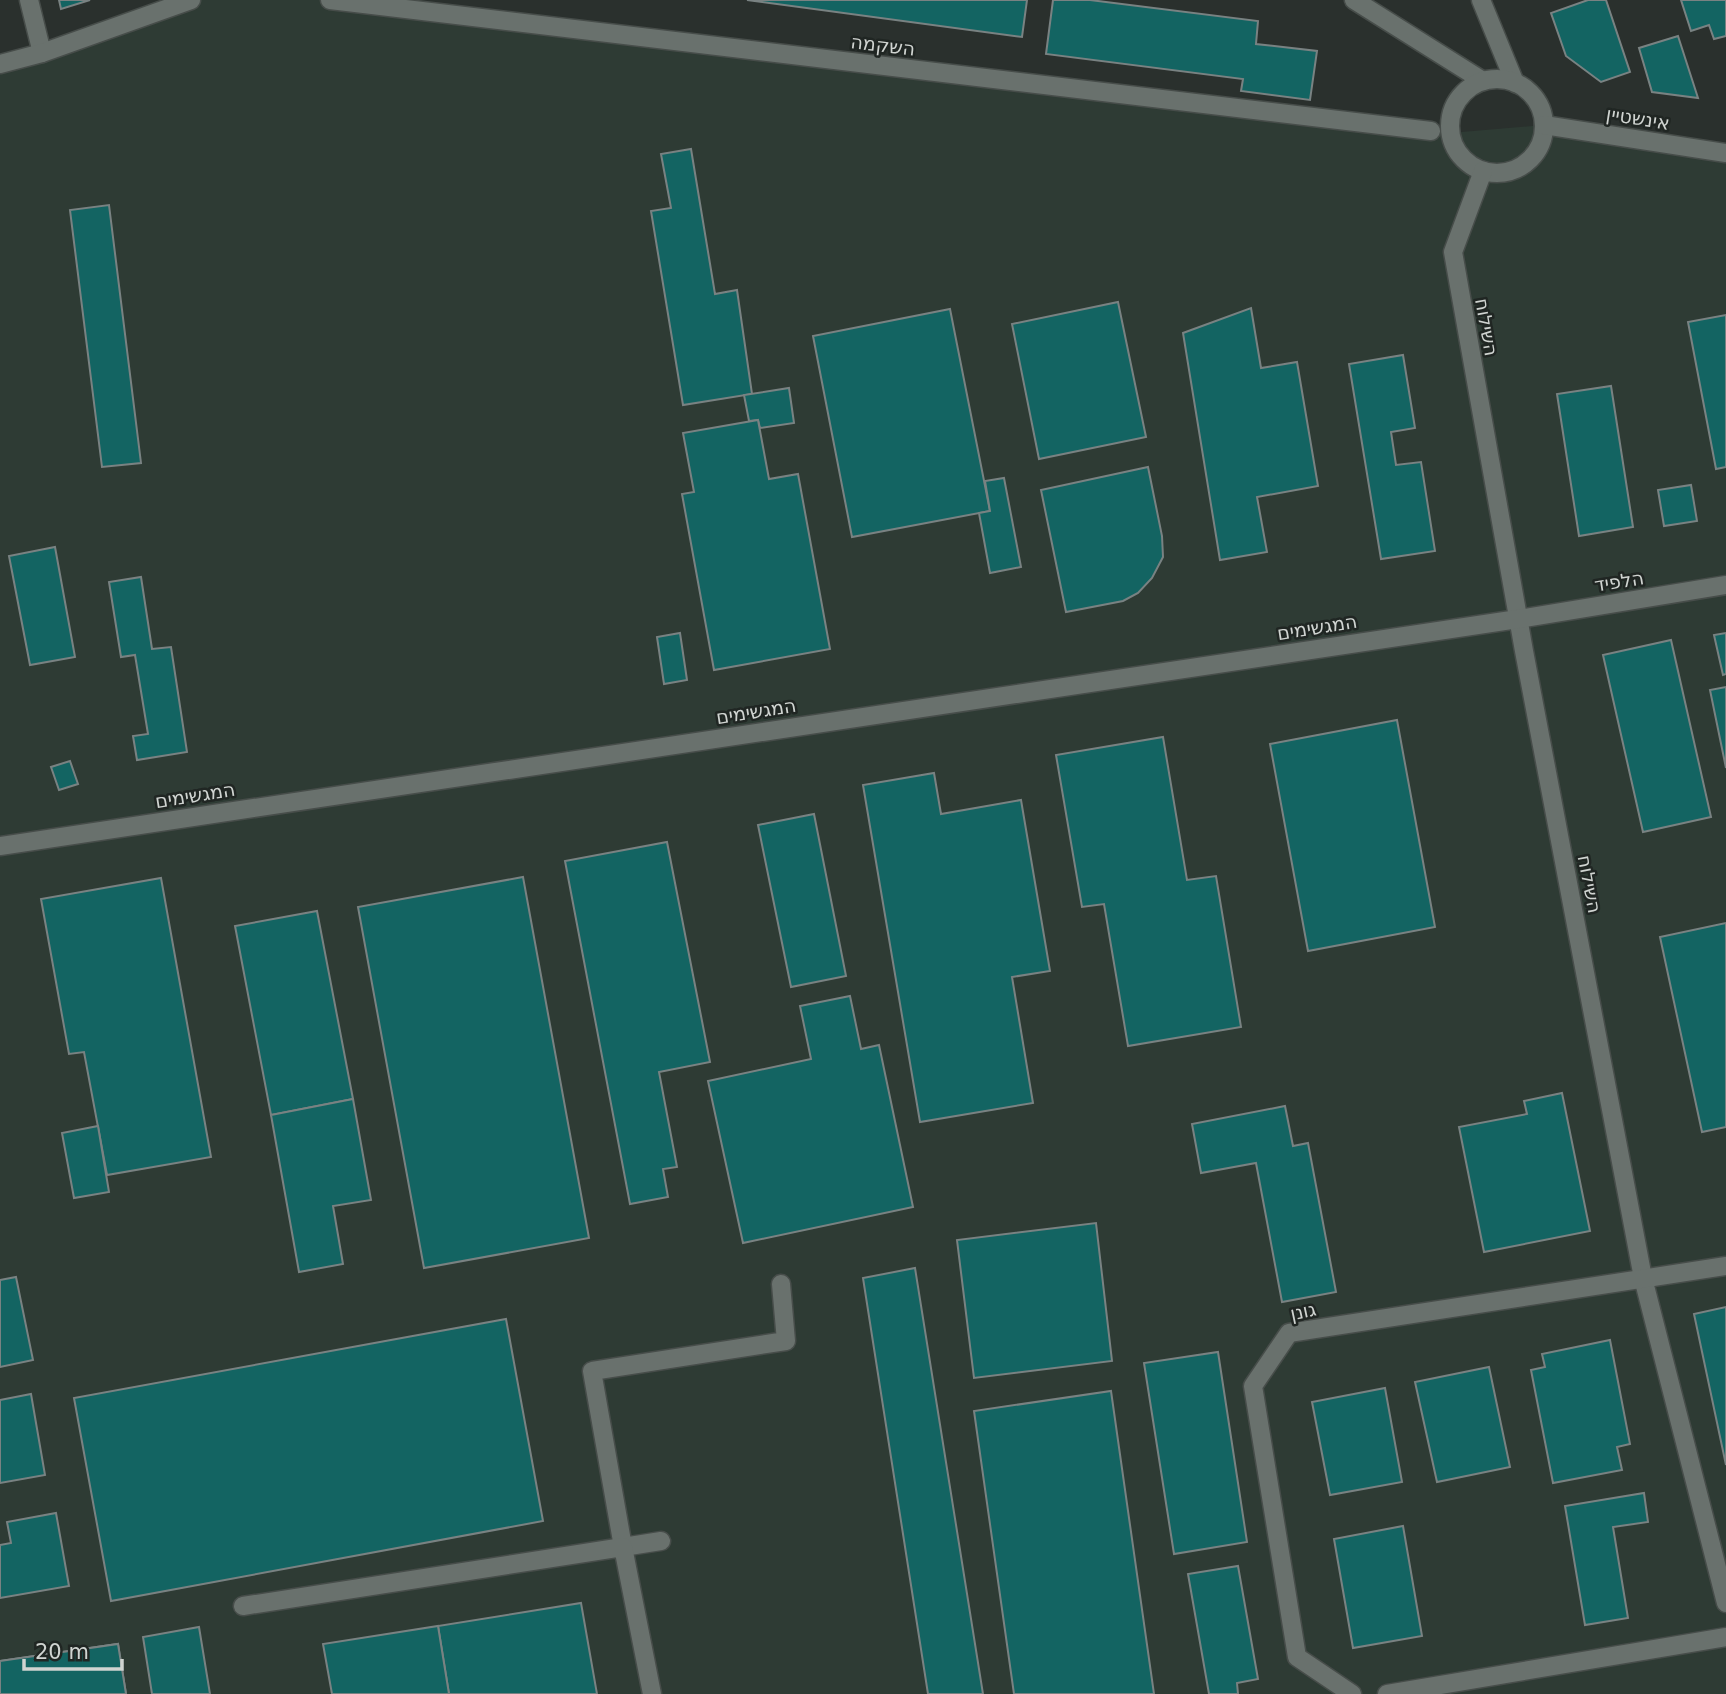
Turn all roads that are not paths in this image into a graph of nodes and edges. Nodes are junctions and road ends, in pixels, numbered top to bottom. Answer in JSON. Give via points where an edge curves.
{"nodes":[{"id":1,"x":29,"y":0,"type":"edge"},
{"id":2,"x":191,"y":0,"type":"edge"},
{"id":3,"x":330,"y":0,"type":"edge"},
{"id":4,"x":1354,"y":0,"type":"edge"},
{"id":5,"x":1481,"y":0,"type":"edge"},
{"id":6,"x":42,"y":53,"type":"junction"},
{"id":7,"x":0,"y":64,"type":"edge"},
{"id":8,"x":1483,"y":81,"type":"junction"},
{"id":9,"x":1515,"y":83,"type":"junction"},
{"id":10,"x":1544,"y":125,"type":"junction"},
{"id":11,"x":1431,"y":131,"type":"dead end"},
{"id":12,"x":1726,"y":153,"type":"edge"},
{"id":13,"x":1483,"y":172,"type":"junction"},
{"id":14,"x":1726,"y":585,"type":"edge"},
{"id":15,"x":1518,"y":619,"type":"junction"},
{"id":16,"x":0,"y":846,"type":"edge"},
{"id":17,"x":1726,"y":1266,"type":"edge"},
{"id":18,"x":1643,"y":1279,"type":"junction"},
{"id":19,"x":781,"y":1283,"type":"dead end"},
{"id":20,"x":661,"y":1541,"type":"dead end"},
{"id":21,"x":623,"y":1548,"type":"junction"},
{"id":22,"x":1726,"y":1603,"type":"edge"},
{"id":23,"x":243,"y":1606,"type":"dead end"},
{"id":24,"x":1726,"y":1637,"type":"edge"},
{"id":25,"x":652,"y":1694,"type":"edge"},
{"id":26,"x":1352,"y":1694,"type":"edge"},
{"id":27,"x":1387,"y":1694,"type":"edge"}],
"edges":[{"from":1,"to":6,"type":"street"},
{"from":2,"to":6,"type":"street"},
{"from":3,"to":11,"type":"street","name":"השקמה"},
{"from":4,"to":8,"type":"street"},
{"from":5,"to":9,"type":"street"},
{"from":6,"to":7,"type":"street"},
{"from":8,"to":9,"type":"street"},
{"from":8,"to":13,"type":"street","via":[[1461,96],[1450,120],[1450,133],[1461,157]]},
{"from":9,"to":10,"type":"street","via":[[1535,100]]},
{"from":10,"to":12,"type":"street","name":"אינשטיין"},
{"from":10,"to":13,"type":"street","via":[[1536,153],[1525,164],[1497,174]]},
{"from":13,"to":15,"type":"street","name":"השילוח","via":[[1452,252]]},
{"from":14,"to":15,"type":"street","name":"הלפיד"},
{"from":15,"to":16,"type":"street","name":"המגשימים"},
{"from":15,"to":18,"type":"street","name":"השילוח"},
{"from":17,"to":18,"type":"street","name":"גונן"},
{"from":18,"to":22,"type":"street","name":"השילוח"},
{"from":18,"to":26,"type":"street","name":"גונן","via":[[1289,1333],[1253,1386],[1297,1657]]},
{"from":19,"to":21,"type":"street","via":[[786,1341],[592,1371]]},
{"from":20,"to":21,"type":"street"},
{"from":21,"to":23,"type":"street"},
{"from":21,"to":25,"type":"street"},
{"from":24,"to":27,"type":"street"}]}
